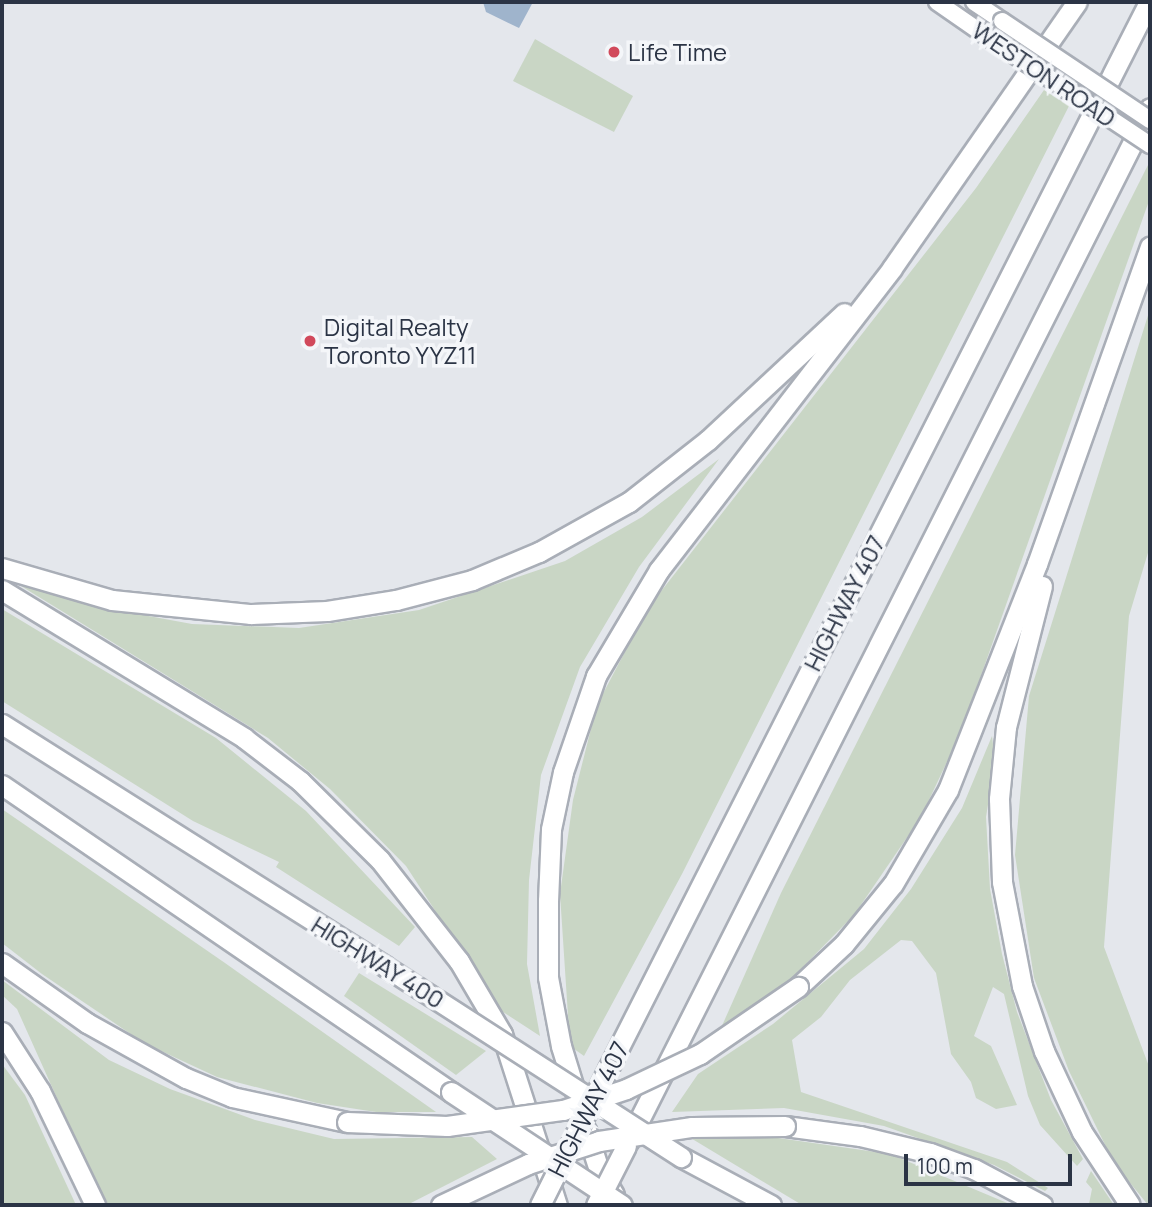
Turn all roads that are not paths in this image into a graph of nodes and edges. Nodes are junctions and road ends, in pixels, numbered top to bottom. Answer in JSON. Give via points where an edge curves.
{"nodes":[{"id":1,"x":937,"y":2,"type":"edge"},
{"id":2,"x":974,"y":2,"type":"edge"},
{"id":3,"x":1077,"y":2,"type":"edge"},
{"id":4,"x":1149,"y":2,"type":"edge"},
{"id":5,"x":1150,"y":108,"type":"edge"},
{"id":6,"x":1150,"y":120,"type":"edge"},
{"id":7,"x":1150,"y":145,"type":"edge"},
{"id":8,"x":924,"y":223,"type":"junction"},
{"id":9,"x":1150,"y":247,"type":"edge"},
{"id":10,"x":1082,"y":440,"type":"junction"},
{"id":11,"x":2,"y":568,"type":"edge"},
{"id":12,"x":2,"y":590,"type":"edge"},
{"id":13,"x":2,"y":724,"type":"edge"},
{"id":14,"x":2,"y":785,"type":"edge"},
{"id":15,"x":2,"y":962,"type":"edge"},
{"id":16,"x":2,"y":1032,"type":"edge"},
{"id":17,"x":681,"y":1157,"type":"junction"},
{"id":18,"x":95,"y":1205,"type":"edge"},
{"id":19,"x":440,"y":1205,"type":"edge"},
{"id":20,"x":540,"y":1205,"type":"edge"},
{"id":21,"x":557,"y":1205,"type":"edge"},
{"id":22,"x":596,"y":1205,"type":"edge"},
{"id":23,"x":620,"y":1205,"type":"edge"},
{"id":24,"x":750,"y":1205,"type":"edge"},
{"id":25,"x":771,"y":1205,"type":"edge"},
{"id":26,"x":1042,"y":1205,"type":"edge"},
{"id":27,"x":1130,"y":1205,"type":"edge"}],
"edges":[{"from":1,"to":7,"type":"main road","name":"WESTON ROAD","bridge":true},
{"from":2,"to":6,"type":"main road","name":"WESTON ROAD","bridge":true},
{"from":3,"to":8,"type":"highway"},
{"from":4,"to":20,"type":"highway","name":"HIGHWAY 407","bridge":true},
{"from":5,"to":22,"type":"highway","name":"HIGHWAY 407","bridge":true},
{"from":8,"to":11,"type":"highway","via":[[821,337],[698,449],[601,520],[472,580],[396,600],[327,611],[251,614],[112,600]]},
{"from":8,"to":23,"type":"highway","via":[[635,605],[596,676],[567,760],[551,830],[548,976],[561,1046],[598,1168]]},
{"from":9,"to":10,"type":"highway"},
{"from":10,"to":15,"type":"highway","bridge":true,"via":[[988,693],[937,813],[878,904],[798,987],[738,1032],[675,1067],[563,1110],[447,1126],[347,1122],[232,1097],[186,1078],[87,1023]]},
{"from":10,"to":27,"type":"highway","via":[[1013,691],[1001,763],[1000,855],[1015,958],[1044,1051],[1082,1132]]},
{"from":12,"to":21,"type":"highway","via":[[244,738],[300,781],[380,860],[428,918],[502,1034]]},
{"from":13,"to":17,"type":"highway","name":"HIGHWAY 400","bridge":true},
{"from":14,"to":23,"type":"highway","bridge":true},
{"from":16,"to":18,"type":"highway","via":[[40,1091]]},
{"from":17,"to":24,"type":"highway","name":"HIGHWAY 400"},
{"from":17,"to":25,"type":"highway"},
{"from":19,"to":26,"type":"highway","bridge":true,"via":[[528,1164],[599,1141],[692,1126],[785,1126],[860,1136],[974,1169]]}]}
